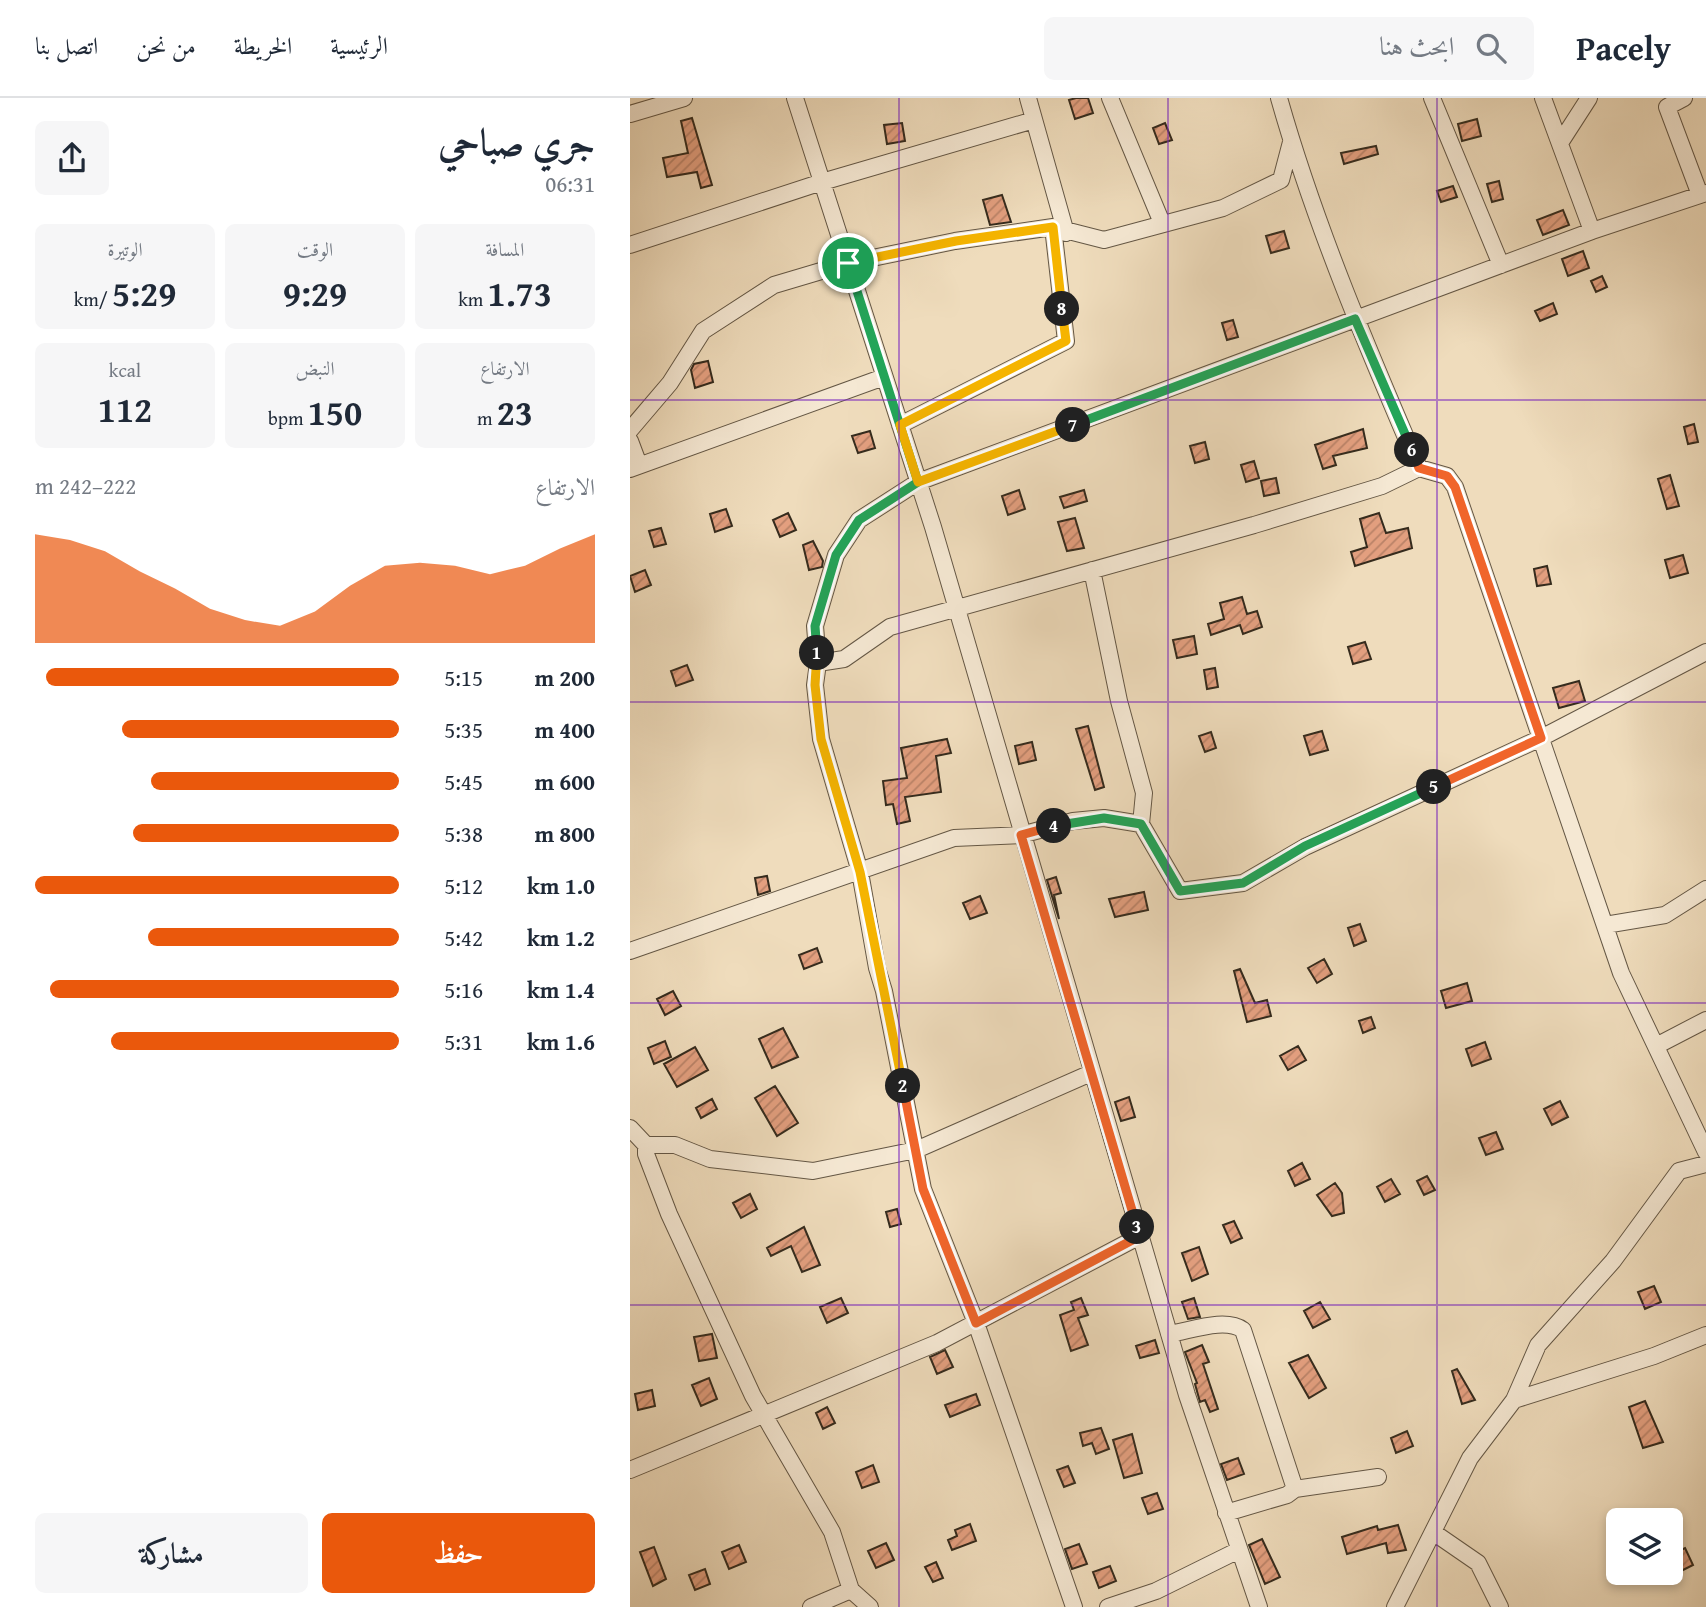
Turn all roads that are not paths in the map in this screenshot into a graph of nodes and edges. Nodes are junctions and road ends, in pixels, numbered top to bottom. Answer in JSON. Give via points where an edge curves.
{"nodes":[{"id":1,"x":684,"y":98,"type":"edge"},
{"id":2,"x":795,"y":98,"type":"edge"},
{"id":3,"x":1028,"y":98,"type":"edge"},
{"id":4,"x":1111,"y":98,"type":"edge"},
{"id":5,"x":1279,"y":98,"type":"edge"},
{"id":6,"x":1432,"y":98,"type":"edge"},
{"id":7,"x":1543,"y":98,"type":"edge"},
{"id":8,"x":1589,"y":98,"type":"edge"},
{"id":9,"x":1684,"y":98,"type":"edge"},
{"id":10,"x":630,"y":114,"type":"edge"},
{"id":11,"x":1034,"y":120,"type":"junction"},
{"id":12,"x":1291,"y":142,"type":"junction"},
{"id":13,"x":1560,"y":143,"type":"junction"},
{"id":14,"x":822,"y":182,"type":"junction"},
{"id":15,"x":1703,"y":194,"type":"edge"},
{"id":16,"x":1161,"y":223,"type":"junction"},
{"id":17,"x":1060,"y":230,"type":"junction"},
{"id":18,"x":1592,"y":231,"type":"junction"},
{"id":19,"x":630,"y":245,"type":"edge"},
{"id":20,"x":848,"y":263,"type":"junction"},
{"id":21,"x":1501,"y":265,"type":"junction"},
{"id":22,"x":1355,"y":319,"type":"junction"},
{"id":23,"x":884,"y":377,"type":"junction"},
{"id":24,"x":900,"y":425,"type":"junction"},
{"id":25,"x":630,"y":430,"type":"edge"},
{"id":26,"x":630,"y":441,"type":"edge"},
{"id":27,"x":635,"y":467,"type":"edge"},
{"id":28,"x":1419,"y":468,"type":"junction"},
{"id":29,"x":918,"y":482,"type":"junction"},
{"id":30,"x":1092,"y":570,"type":"junction"},
{"id":31,"x":956,"y":607,"type":"junction"},
{"id":32,"x":1706,"y":652,"type":"edge"},
{"id":33,"x":818,"y":663,"type":"junction"},
{"id":34,"x":1541,"y":738,"type":"junction"},
{"id":35,"x":1141,"y":824,"type":"junction"},
{"id":36,"x":1021,"y":835,"type":"junction"},
{"id":37,"x":860,"y":872,"type":"junction"},
{"id":38,"x":1706,"y":889,"type":"edge"},
{"id":39,"x":1605,"y":925,"type":"junction"},
{"id":40,"x":630,"y":951,"type":"edge"},
{"id":41,"x":1706,"y":1020,"type":"edge"},
{"id":42,"x":1656,"y":1046,"type":"junction"},
{"id":43,"x":1091,"y":1073,"type":"junction"},
{"id":44,"x":630,"y":1128,"type":"edge"},
{"id":45,"x":646,"y":1145,"type":"junction"},
{"id":46,"x":916,"y":1150,"type":"junction"},
{"id":47,"x":1706,"y":1152,"type":"edge"},
{"id":48,"x":1706,"y":1164,"type":"edge"},
{"id":49,"x":1140,"y":1236,"type":"junction"},
{"id":50,"x":976,"y":1323,"type":"junction"},
{"id":51,"x":1169,"y":1334,"type":"junction"},
{"id":52,"x":1706,"y":1335,"type":"edge"},
{"id":53,"x":1514,"y":1400,"type":"junction"},
{"id":54,"x":765,"y":1415,"type":"junction"},
{"id":55,"x":630,"y":1471,"type":"edge"},
{"id":56,"x":1378,"y":1477,"type":"dead end"},
{"id":57,"x":1295,"y":1489,"type":"junction"},
{"id":58,"x":1227,"y":1513,"type":"junction"},
{"id":59,"x":1433,"y":1532,"type":"junction"},
{"id":60,"x":1239,"y":1550,"type":"junction"},
{"id":61,"x":851,"y":1590,"type":"junction"},
{"id":62,"x":811,"y":1607,"type":"edge"},
{"id":63,"x":870,"y":1607,"type":"edge"},
{"id":64,"x":1074,"y":1607,"type":"edge"},
{"id":65,"x":1108,"y":1607,"type":"edge"},
{"id":66,"x":1258,"y":1607,"type":"edge"},
{"id":67,"x":1395,"y":1607,"type":"edge"},
{"id":68,"x":1500,"y":1607,"type":"edge"}],
"edges":[{"from":1,"to":10,"type":"street"},
{"from":2,"to":14,"type":"street"},
{"from":3,"to":11,"type":"street"},
{"from":4,"to":16,"type":"street"},
{"from":5,"to":12,"type":"street"},
{"from":6,"to":21,"type":"street"},
{"from":7,"to":13,"type":"street"},
{"from":8,"to":13,"type":"street"},
{"from":9,"to":15,"type":"street","via":[[1667,107]]},
{"from":11,"to":14,"type":"street"},
{"from":11,"to":17,"type":"street"},
{"from":12,"to":16,"type":"street","via":[[1281,180],[1223,208]]},
{"from":12,"to":22,"type":"street"},
{"from":13,"to":18,"type":"street"},
{"from":14,"to":19,"type":"street"},
{"from":14,"to":20,"type":"street"},
{"from":15,"to":18,"type":"street"},
{"from":16,"to":17,"type":"street","via":[[1104,240]]},
{"from":17,"to":20,"type":"street","via":[[956,241]]},
{"from":17,"to":24,"type":"street","via":[[1066,341]]},
{"from":18,"to":21,"type":"street"},
{"from":20,"to":23,"type":"street"},
{"from":20,"to":25,"type":"street","via":[[774,285],[704,331],[670,383]]},
{"from":21,"to":22,"type":"street"},
{"from":22,"to":28,"type":"street"},
{"from":22,"to":29,"type":"street"},
{"from":23,"to":24,"type":"street"},
{"from":23,"to":27,"type":"street"},
{"from":24,"to":29,"type":"street"},
{"from":26,"to":27,"type":"street"},
{"from":28,"to":30,"type":"street","via":[[1382,486]]},
{"from":28,"to":34,"type":"street","via":[[1447,476],[1455,487]]},
{"from":29,"to":31,"type":"street"},
{"from":29,"to":33,"type":"street","via":[[859,520],[836,555],[815,626]]},
{"from":30,"to":31,"type":"street"},
{"from":30,"to":35,"type":"street","via":[[1144,793]]},
{"from":31,"to":33,"type":"street","via":[[890,627],[844,659]]},
{"from":31,"to":36,"type":"street"},
{"from":32,"to":34,"type":"street"},
{"from":33,"to":37,"type":"street","via":[[815,685],[821,739]]},
{"from":34,"to":35,"type":"street","via":[[1305,846],[1243,883],[1180,891]]},
{"from":34,"to":39,"type":"street"},
{"from":35,"to":36,"type":"street","via":[[1104,818]]},
{"from":36,"to":37,"type":"street","via":[[954,838]]},
{"from":36,"to":43,"type":"street"},
{"from":37,"to":40,"type":"street"},
{"from":37,"to":46,"type":"street"},
{"from":38,"to":39,"type":"street","via":[[1665,915]]},
{"from":39,"to":42,"type":"street","via":[[1621,973]]},
{"from":41,"to":42,"type":"street"},
{"from":42,"to":47,"type":"street"},
{"from":43,"to":46,"type":"street"},
{"from":43,"to":49,"type":"street"},
{"from":44,"to":45,"type":"street"},
{"from":45,"to":46,"type":"street","via":[[675,1145],[710,1159],[813,1171]]},
{"from":45,"to":54,"type":"street","via":[[669,1214]]},
{"from":46,"to":50,"type":"street","via":[[923,1189]]},
{"from":48,"to":53,"type":"street","via":[[1679,1171],[1614,1261],[1538,1345]]},
{"from":49,"to":50,"type":"street"},
{"from":49,"to":51,"type":"street"},
{"from":50,"to":54,"type":"street"},
{"from":50,"to":64,"type":"street"},
{"from":51,"to":57,"type":"street","via":[[1222,1325],[1243,1330]]},
{"from":51,"to":58,"type":"street"},
{"from":52,"to":53,"type":"street"},
{"from":53,"to":59,"type":"street","via":[[1470,1458]]},
{"from":54,"to":55,"type":"street"},
{"from":54,"to":61,"type":"street","via":[[832,1532]]},
{"from":56,"to":57,"type":"street"},
{"from":57,"to":58,"type":"street"},
{"from":58,"to":60,"type":"street"},
{"from":59,"to":67,"type":"street"},
{"from":59,"to":68,"type":"street","via":[[1478,1563]]},
{"from":60,"to":65,"type":"street","via":[[1156,1591]]},
{"from":60,"to":66,"type":"street"},
{"from":61,"to":62,"type":"street"},
{"from":61,"to":63,"type":"street"}]}
